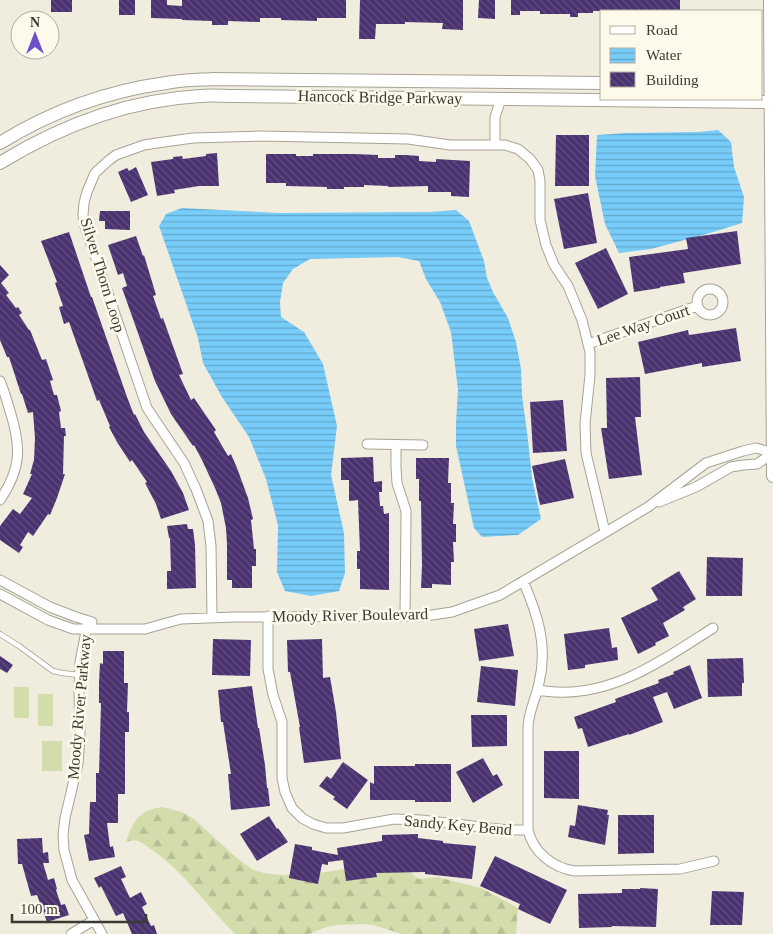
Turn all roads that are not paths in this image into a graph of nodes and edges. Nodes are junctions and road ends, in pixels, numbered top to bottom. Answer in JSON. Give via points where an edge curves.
{"nodes":[{"id":1,"x":770,"y":0,"type":"edge"},
{"id":2,"x":772,"y":62,"type":"edge"},
{"id":3,"x":280,"y":80,"type":"junction"},
{"id":4,"x":600,"y":83,"type":"edge"},
{"id":5,"x":768,"y":84,"type":"edge"},
{"id":6,"x":280,"y":96,"type":"junction"},
{"id":7,"x":502,"y":99,"type":"junction"},
{"id":8,"x":772,"y":102,"type":"edge"},
{"id":9,"x":0,"y":143,"type":"edge"},
{"id":10,"x":495,"y":145,"type":"junction"},
{"id":11,"x":0,"y":163,"type":"edge"},
{"id":12,"x":772,"y":283,"type":"edge"},
{"id":13,"x":697,"y":306,"type":"dead end"},
{"id":14,"x":588,"y":344,"type":"junction"},
{"id":15,"x":0,"y":381,"type":"edge"},
{"id":16,"x":368,"y":444,"type":"dead end"},
{"id":17,"x":396,"y":445,"type":"junction"},
{"id":18,"x":423,"y":445,"type":"dead end"},
{"id":19,"x":773,"y":453,"type":"edge"},
{"id":20,"x":689,"y":476,"type":"junction"},
{"id":21,"x":773,"y":476,"type":"edge"},
{"id":22,"x":696,"y":487,"type":"junction"},
{"id":23,"x":0,"y":500,"type":"edge"},
{"id":24,"x":648,"y":507,"type":"junction"},
{"id":25,"x":605,"y":532,"type":"junction"},
{"id":26,"x":0,"y":580,"type":"edge"},
{"id":27,"x":523,"y":582,"type":"junction"},
{"id":28,"x":0,"y":594,"type":"edge"},
{"id":29,"x":268,"y":616,"type":"junction"},
{"id":30,"x":405,"y":616,"type":"junction"},
{"id":31,"x":212,"y":618,"type":"junction"},
{"id":32,"x":87,"y":625,"type":"junction"},
{"id":33,"x":713,"y":628,"type":"dead end"},
{"id":34,"x":0,"y":634,"type":"edge"},
{"id":35,"x":79,"y":675,"type":"junction"},
{"id":36,"x":538,"y":690,"type":"junction"},
{"id":37,"x":528,"y":830,"type":"junction"},
{"id":38,"x":714,"y":861,"type":"dead end"},
{"id":39,"x":94,"y":920,"type":"junction"},
{"id":40,"x":71,"y":934,"type":"edge"},
{"id":41,"x":102,"y":934,"type":"edge"}],
"edges":[{"from":1,"to":2,"type":"main road"},
{"from":2,"to":5,"type":"main road"},
{"from":3,"to":4,"type":"main road","name":"Hancock Bridge Parkway"},
{"from":3,"to":6,"type":"main road"},
{"from":3,"to":9,"type":"main road","name":"Hancock Bridge Parkway","via":[[189,80],[134,88],[73,107]]},
{"from":5,"to":8,"type":"main road"},
{"from":6,"to":7,"type":"main road","name":"Hancock Bridge Parkway"},
{"from":6,"to":11,"type":"main road","name":"Hancock Bridge Parkway","via":[[199,96],[129,107],[78,123]]},
{"from":7,"to":8,"type":"main road","name":"Hancock Bridge Parkway"},
{"from":7,"to":10,"type":"street","via":[[495,117]]},
{"from":8,"to":12,"type":"main road"},
{"from":10,"to":14,"type":"street","name":"Silver Thorn Loop","via":[[518,149],[538,170],[540,220],[546,245],[568,286]]},
{"from":10,"to":31,"type":"street","name":"Silver Thorn Loop","via":[[450,145],[398,139],[193,138],[130,149],[116,155],[96,173],[84,203],[85,226],[147,408],[184,463],[208,521]]},
{"from":12,"to":19,"type":"main road"},
{"from":13,"to":14,"type":"street","name":"Lee Way Court"},
{"from":14,"to":25,"type":"street","name":"Silver Thorn Loop","via":[[590,374],[586,453]]},
{"from":15,"to":23,"type":"street","via":[[17,431],[18,452],[15,472]]},
{"from":16,"to":17,"type":"street"},
{"from":17,"to":18,"type":"street"},
{"from":17,"to":30,"type":"street","via":[[397,483],[406,517]]},
{"from":19,"to":20,"type":"street","name":"Moody River Boulevard","via":[[756,448],[743,450],[706,463]]},
{"from":19,"to":21,"type":"main road"},
{"from":19,"to":22,"type":"street","name":"Moody River Boulevard","via":[[757,464],[731,467]]},
{"from":20,"to":22,"type":"street"},
{"from":20,"to":24,"type":"street","name":"Moody River Boulevard"},
{"from":22,"to":24,"type":"street","name":"Moody River Boulevard"},
{"from":24,"to":25,"type":"street","name":"Moody River Boulevard"},
{"from":25,"to":27,"type":"street","name":"Moody River Boulevard"},
{"from":26,"to":32,"type":"street","name":"Moody River Boulevard"},
{"from":27,"to":30,"type":"street","name":"Moody River Boulevard","via":[[500,595],[452,612]]},
{"from":27,"to":36,"type":"street","via":[[540,628],[542,661]]},
{"from":28,"to":32,"type":"street","name":"Moody River Boulevard","via":[[48,620],[73,629]]},
{"from":29,"to":30,"type":"street","name":"Moody River Boulevard"},
{"from":29,"to":31,"type":"street","name":"Moody River Boulevard"},
{"from":29,"to":37,"type":"street","name":"Sandy Key Bend","via":[[268,669],[282,722],[282,778],[292,808],[302,818],[326,828],[394,819]]},
{"from":31,"to":32,"type":"street","name":"Moody River Boulevard","via":[[181,619],[145,629]]},
{"from":32,"to":35,"type":"street","name":"Moody River Parkway"},
{"from":33,"to":36,"type":"street","via":[[622,680],[590,689]]},
{"from":34,"to":35,"type":"lane","via":[[53,670]]},
{"from":35,"to":39,"type":"street","name":"Moody River Parkway","via":[[78,763],[65,818],[64,850],[72,880]]},
{"from":36,"to":37,"type":"street","via":[[528,722]]},
{"from":37,"to":38,"type":"street","via":[[531,841],[541,854],[555,865],[569,870],[669,870]]},
{"from":39,"to":40,"type":"street"},
{"from":39,"to":41,"type":"street","name":"Moody River Parkway"}]}
